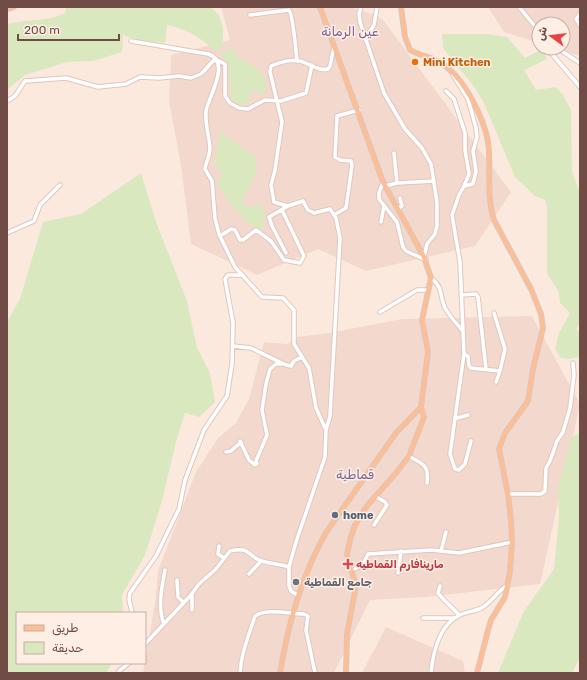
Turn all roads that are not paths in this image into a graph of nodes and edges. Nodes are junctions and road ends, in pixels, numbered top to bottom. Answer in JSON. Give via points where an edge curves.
{"nodes":[{"id":1,"x":14,"y":7,"type":"edge"},
{"id":2,"x":320,"y":7,"type":"edge"},
{"id":3,"x":361,"y":7,"type":"edge"},
{"id":4,"x":377,"y":7,"type":"edge"},
{"id":5,"x":400,"y":7,"type":"edge"},
{"id":6,"x":519,"y":7,"type":"edge"},
{"id":7,"x":7,"y":9,"type":"edge"},
{"id":8,"x":580,"y":14,"type":"edge"},
{"id":9,"x":250,"y":15,"type":"dead end"},
{"id":10,"x":531,"y":21,"type":"edge"},
{"id":11,"x":580,"y":25,"type":"edge"},
{"id":12,"x":365,"y":39,"type":"junction"},
{"id":13,"x":131,"y":41,"type":"dead end"},
{"id":14,"x":334,"y":46,"type":"junction"},
{"id":15,"x":554,"y":56,"type":"edge"},
{"id":16,"x":569,"y":56,"type":"edge"},
{"id":17,"x":216,"y":59,"type":"junction"},
{"id":18,"x":297,"y":61,"type":"junction"},
{"id":19,"x":580,"y":63,"type":"edge"},
{"id":20,"x":312,"y":65,"type":"junction"},
{"id":21,"x":451,"y":71,"type":"junction"},
{"id":22,"x":580,"y":87,"type":"edge"},
{"id":23,"x":446,"y":91,"type":"dead end"},
{"id":24,"x":276,"y":100,"type":"junction"},
{"id":25,"x":7,"y":101,"type":"edge"},
{"id":26,"x":358,"y":110,"type":"junction"},
{"id":27,"x":394,"y":153,"type":"dead end"},
{"id":28,"x":434,"y":181,"type":"junction"},
{"id":29,"x":397,"y":183,"type":"junction"},
{"id":30,"x":384,"y":184,"type":"junction"},
{"id":31,"x":60,"y":185,"type":"dead end"},
{"id":32,"x":464,"y":186,"type":"junction"},
{"id":33,"x":400,"y":198,"type":"dead end"},
{"id":34,"x":288,"y":206,"type":"junction"},
{"id":35,"x":384,"y":206,"type":"junction"},
{"id":36,"x":397,"y":209,"type":"junction"},
{"id":37,"x":282,"y":210,"type":"junction"},
{"id":38,"x":334,"y":215,"type":"junction"},
{"id":39,"x":381,"y":222,"type":"dead end"},
{"id":40,"x":7,"y":233,"type":"edge"},
{"id":41,"x":220,"y":236,"type":"junction"},
{"id":42,"x":286,"y":253,"type":"dead end"},
{"id":43,"x":425,"y":258,"type":"junction"},
{"id":44,"x":240,"y":275,"type":"junction"},
{"id":45,"x":431,"y":278,"type":"junction"},
{"id":46,"x":427,"y":290,"type":"junction"},
{"id":47,"x":461,"y":295,"type":"junction"},
{"id":48,"x":380,"y":312,"type":"dead end"},
{"id":49,"x":494,"y":313,"type":"dead end"},
{"id":50,"x":463,"y":331,"type":"junction"},
{"id":51,"x":233,"y":346,"type":"junction"},
{"id":52,"x":464,"y":354,"type":"junction"},
{"id":53,"x":302,"y":357,"type":"junction"},
{"id":54,"x":573,"y":363,"type":"dead end"},
{"id":55,"x":282,"y":364,"type":"junction"},
{"id":56,"x":486,"y":369,"type":"junction"},
{"id":57,"x":500,"y":371,"type":"junction"},
{"id":58,"x":496,"y":382,"type":"dead end"},
{"id":59,"x":421,"y":407,"type":"junction"},
{"id":60,"x":468,"y":415,"type":"dead end"},
{"id":61,"x":457,"y":418,"type":"junction"},
{"id":62,"x":326,"y":430,"type":"junction"},
{"id":63,"x":471,"y":441,"type":"dead end"},
{"id":64,"x":226,"y":452,"type":"dead end"},
{"id":65,"x":409,"y":456,"type":"junction"},
{"id":66,"x":427,"y":482,"type":"dead end"},
{"id":67,"x":508,"y":494,"type":"junction"},
{"id":68,"x":376,"y":496,"type":"junction"},
{"id":69,"x":374,"y":525,"type":"dead end"},
{"id":70,"x":446,"y":532,"type":"dead end"},
{"id":71,"x":512,"y":542,"type":"junction"},
{"id":72,"x":219,"y":546,"type":"dead end"},
{"id":73,"x":400,"y":551,"type":"junction"},
{"id":74,"x":442,"y":552,"type":"junction"},
{"id":75,"x":224,"y":558,"type":"junction"},
{"id":76,"x":261,"y":561,"type":"junction"},
{"id":77,"x":289,"y":567,"type":"junction"},
{"id":78,"x":165,"y":570,"type":"dead end"},
{"id":79,"x":352,"y":570,"type":"junction"},
{"id":80,"x":398,"y":573,"type":"dead end"},
{"id":81,"x":249,"y":574,"type":"dead end"},
{"id":82,"x":177,"y":580,"type":"dead end"},
{"id":83,"x":508,"y":585,"type":"junction"},
{"id":84,"x":440,"y":586,"type":"dead end"},
{"id":85,"x":192,"y":593,"type":"junction"},
{"id":86,"x":299,"y":596,"type":"junction"},
{"id":87,"x":183,"y":602,"type":"junction"},
{"id":88,"x":192,"y":610,"type":"dead end"},
{"id":89,"x":132,"y":612,"type":"edge"},
{"id":90,"x":293,"y":614,"type":"junction"},
{"id":91,"x":459,"y":615,"type":"junction"},
{"id":92,"x":423,"y":618,"type":"dead end"},
{"id":93,"x":455,"y":618,"type":"junction"},
{"id":94,"x":164,"y":624,"type":"junction"},
{"id":95,"x":146,"y":643,"type":"edge"},
{"id":96,"x":128,"y":664,"type":"edge"},
{"id":97,"x":119,"y":672,"type":"edge"},
{"id":98,"x":240,"y":673,"type":"edge"},
{"id":99,"x":280,"y":673,"type":"edge"},
{"id":100,"x":315,"y":673,"type":"edge"},
{"id":101,"x":346,"y":673,"type":"edge"},
{"id":102,"x":431,"y":673,"type":"edge"},
{"id":103,"x":477,"y":673,"type":"edge"}],
"edges":[{"from":1,"to":7,"type":"main road"},
{"from":2,"to":14,"type":"main road"},
{"from":3,"to":12,"type":"street","via":[[360,22]]},
{"from":4,"to":12,"type":"street","via":[[374,25]]},
{"from":5,"to":21,"type":"main road","via":[[410,50],[443,64]]},
{"from":6,"to":10,"type":"street"},
{"from":8,"to":11,"type":"street","via":[[576,19]]},
{"from":9,"to":18,"type":"street","via":[[289,10],[292,14]]},
{"from":12,"to":28,"type":"street","via":[[384,93],[405,129],[422,148],[431,164]]},
{"from":13,"to":17,"type":"street","via":[[208,54]]},
{"from":14,"to":20,"type":"street","via":[[328,69]]},
{"from":14,"to":26,"type":"main road"},
{"from":15,"to":22,"type":"street"},
{"from":16,"to":19,"type":"street"},
{"from":17,"to":24,"type":"street","via":[[225,64],[224,89],[230,103],[248,109],[265,100]]},
{"from":17,"to":25,"type":"street","via":[[201,74],[191,78],[140,77],[126,84],[98,87],[66,78],[25,81],[15,96]]},
{"from":17,"to":41,"type":"street","via":[[217,83],[206,110],[210,151],[206,173],[212,181],[215,218]]},
{"from":18,"to":20,"type":"street"},
{"from":18,"to":24,"type":"street","via":[[280,62],[271,66]]},
{"from":20,"to":24,"type":"street","via":[[306,93],[281,101]]},
{"from":21,"to":32,"type":"street","via":[[468,99],[477,136],[473,151],[476,177],[473,184]]},
{"from":21,"to":67,"type":"main road","via":[[471,96],[486,137],[494,220],[532,289],[543,328],[528,402],[505,433],[499,449]]},
{"from":23,"to":32,"type":"street","via":[[454,99],[465,133],[469,174]]},
{"from":24,"to":34,"type":"street","via":[[282,122],[271,191],[274,202]]},
{"from":26,"to":30,"type":"main road"},
{"from":26,"to":38,"type":"street","via":[[337,116],[335,157],[352,161],[352,165],[346,208]]},
{"from":27,"to":29,"type":"street"},
{"from":28,"to":29,"type":"street"},
{"from":28,"to":43,"type":"street","via":[[437,226],[435,234],[427,244]]},
{"from":29,"to":30,"type":"street"},
{"from":30,"to":35,"type":"street","via":[[379,199]]},
{"from":30,"to":36,"type":"main road"},
{"from":31,"to":40,"type":"street","via":[[40,205],[34,221]]},
{"from":32,"to":47,"type":"street","via":[[452,215],[460,262]]},
{"from":33,"to":36,"type":"street","via":[[402,206]]},
{"from":34,"to":37,"type":"street"},
{"from":34,"to":38,"type":"street","via":[[302,201],[311,213],[330,209]]},
{"from":35,"to":39,"type":"street"},
{"from":35,"to":43,"type":"street","via":[[397,222],[406,252]]},
{"from":36,"to":43,"type":"main road"},
{"from":37,"to":41,"type":"street","via":[[304,256],[300,263],[284,260],[271,241],[256,230],[243,240],[240,240],[235,230],[231,229]]},
{"from":37,"to":42,"type":"street","via":[[270,215],[269,220]]},
{"from":38,"to":62,"type":"street","via":[[339,233],[340,256],[330,416]]},
{"from":41,"to":44,"type":"street"},
{"from":43,"to":45,"type":"main road"},
{"from":44,"to":51,"type":"street","via":[[228,276],[225,279],[233,324]]},
{"from":44,"to":53,"type":"street","via":[[263,298],[283,298],[294,310],[294,344]]},
{"from":45,"to":46,"type":"main road"},
{"from":45,"to":50,"type":"street","via":[[440,285],[444,306]]},
{"from":46,"to":48,"type":"street","via":[[417,290]]},
{"from":46,"to":59,"type":"main road","via":[[422,320],[428,352]]},
{"from":47,"to":50,"type":"street"},
{"from":47,"to":56,"type":"street","via":[[476,294],[478,297]]},
{"from":49,"to":57,"type":"street","via":[[505,349]]},
{"from":50,"to":52,"type":"street"},
{"from":51,"to":55,"type":"street","via":[[251,348]]},
{"from":51,"to":89,"type":"street","via":[[227,396],[204,430],[185,480],[179,509],[156,556],[130,593]]},
{"from":52,"to":56,"type":"street","via":[[468,356],[471,368]]},
{"from":52,"to":61,"type":"street"},
{"from":53,"to":55,"type":"street","via":[[290,366]]},
{"from":53,"to":62,"type":"street","via":[[309,368],[316,408]]},
{"from":54,"to":67,"type":"street","via":[[570,408],[563,432],[546,468],[545,491],[541,494]]},
{"from":55,"to":64,"type":"street","via":[[276,364],[270,370],[266,384],[262,410],[266,435],[257,464],[249,460],[240,441],[231,451]]},
{"from":56,"to":57,"type":"street"},
{"from":57,"to":58,"type":"street"},
{"from":59,"to":65,"type":"main road","via":[[424,417]]},
{"from":59,"to":86,"type":"main road","via":[[396,433],[327,531]]},
{"from":60,"to":61,"type":"street"},
{"from":61,"to":63,"type":"street","via":[[450,454],[456,469],[464,466]]},
{"from":62,"to":77,"type":"street","via":[[325,457]]},
{"from":65,"to":66,"type":"street","via":[[427,467]]},
{"from":65,"to":68,"type":"main road"},
{"from":67,"to":71,"type":"main road"},
{"from":68,"to":69,"type":"street","via":[[386,505]]},
{"from":68,"to":79,"type":"main road","via":[[362,512],[350,540],[348,555]]},
{"from":70,"to":74,"type":"street"},
{"from":71,"to":74,"type":"street","via":[[465,552]]},
{"from":71,"to":83,"type":"main road"},
{"from":72,"to":75,"type":"street","via":[[218,554]]},
{"from":73,"to":74,"type":"street"},
{"from":73,"to":79,"type":"street","via":[[368,554],[362,566]]},
{"from":73,"to":80,"type":"street"},
{"from":75,"to":76,"type":"street","via":[[230,551],[242,549]]},
{"from":75,"to":85,"type":"street"},
{"from":76,"to":77,"type":"street"},
{"from":76,"to":81,"type":"street"},
{"from":77,"to":86,"type":"street","via":[[289,586]]},
{"from":78,"to":94,"type":"street","via":[[161,596]]},
{"from":79,"to":101,"type":"main road","via":[[356,586],[347,634]]},
{"from":82,"to":87,"type":"street","via":[[178,597]]},
{"from":83,"to":91,"type":"street","via":[[499,590],[483,608]]},
{"from":83,"to":103,"type":"main road","via":[[504,601],[490,624]]},
{"from":84,"to":91,"type":"street","via":[[440,596]]},
{"from":85,"to":87,"type":"street"},
{"from":85,"to":88,"type":"street"},
{"from":86,"to":90,"type":"main road"},
{"from":87,"to":94,"type":"street"},
{"from":90,"to":98,"type":"street","via":[[275,612],[255,616],[241,654]]},
{"from":90,"to":99,"type":"main road","via":[[286,636]]},
{"from":90,"to":100,"type":"street","via":[[308,616],[307,636]]},
{"from":91,"to":93,"type":"street"},
{"from":92,"to":93,"type":"street"},
{"from":93,"to":102,"type":"street","via":[[445,628],[435,645]]},
{"from":94,"to":95,"type":"street"},
{"from":96,"to":97,"type":"street"}]}
